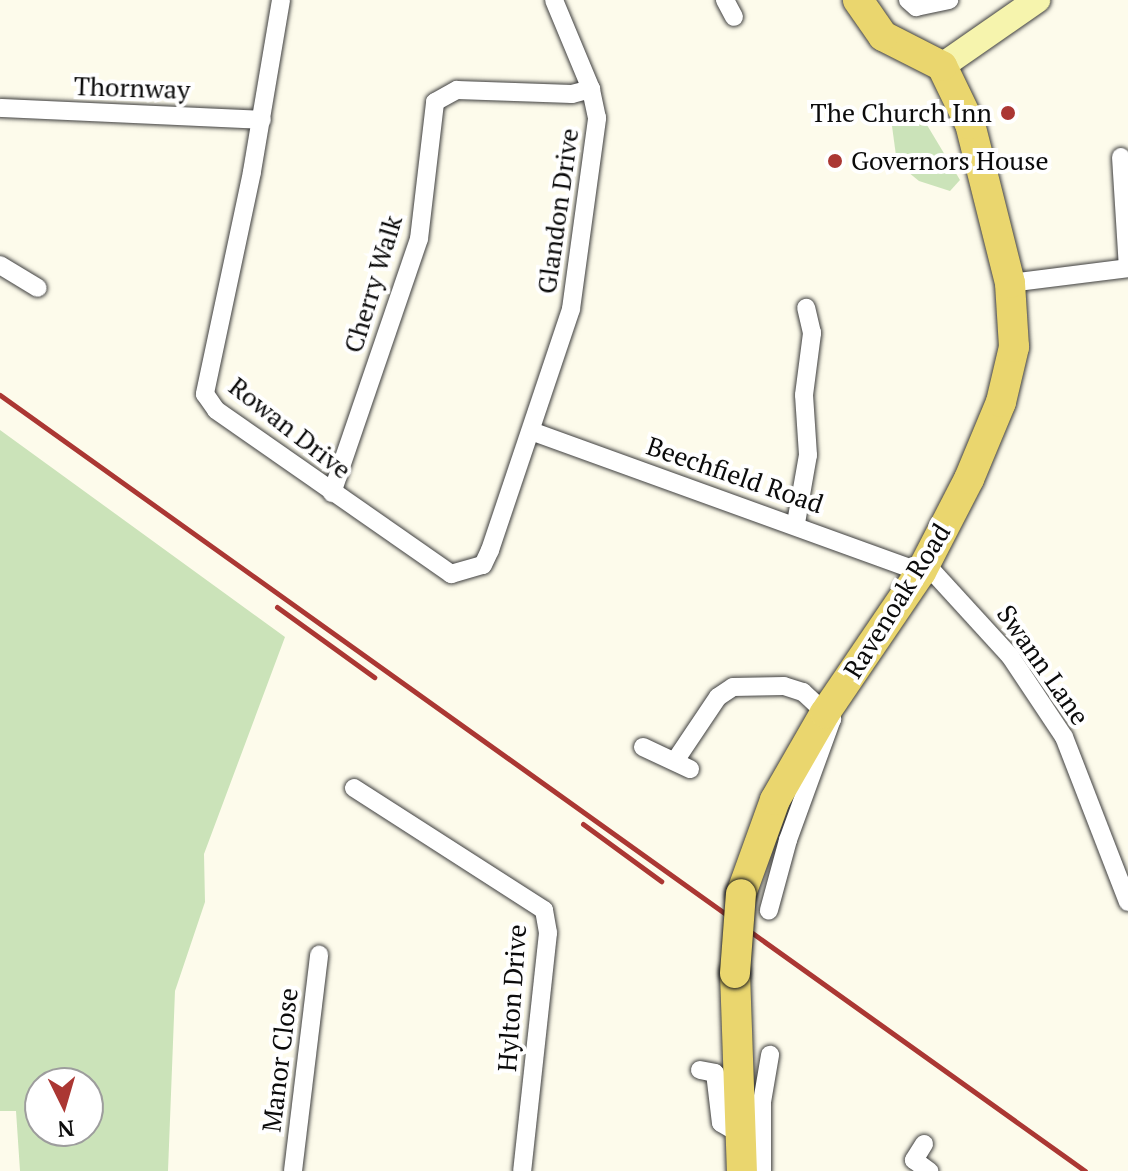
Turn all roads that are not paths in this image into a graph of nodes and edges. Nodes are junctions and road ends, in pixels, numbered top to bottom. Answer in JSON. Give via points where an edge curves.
{"nodes":[{"id":1,"x":281,"y":0,"type":"edge"},
{"id":2,"x":554,"y":0,"type":"edge"},
{"id":3,"x":858,"y":0,"type":"edge"},
{"id":4,"x":908,"y":0,"type":"edge"},
{"id":5,"x":949,"y":0,"type":"edge"},
{"id":6,"x":1037,"y":0,"type":"edge"},
{"id":7,"x":942,"y":66,"type":"junction"},
{"id":8,"x":591,"y":89,"type":"junction"},
{"id":9,"x":0,"y":108,"type":"edge"},
{"id":10,"x":262,"y":120,"type":"junction"},
{"id":11,"x":1121,"y":157,"type":"dead end"},
{"id":12,"x":0,"y":265,"type":"edge"},
{"id":13,"x":1128,"y":268,"type":"edge"},
{"id":14,"x":1010,"y":283,"type":"junction"},
{"id":15,"x":38,"y":288,"type":"dead end"},
{"id":16,"x":806,"y":308,"type":"dead end"},
{"id":17,"x":531,"y":431,"type":"junction"},
{"id":18,"x":332,"y":493,"type":"junction"},
{"id":19,"x":796,"y":523,"type":"junction"},
{"id":20,"x":923,"y":567,"type":"junction"},
{"id":21,"x":825,"y":713,"type":"junction"},
{"id":22,"x":643,"y":747,"type":"dead end"},
{"id":23,"x":354,"y":788,"type":"dead end"},
{"id":24,"x":1128,"y":902,"type":"edge"},
{"id":25,"x":769,"y":910,"type":"dead end"},
{"id":26,"x":319,"y":955,"type":"dead end"},
{"id":27,"x":770,"y":1055,"type":"dead end"},
{"id":28,"x":700,"y":1070,"type":"dead end"},
{"id":29,"x":740,"y":1134,"type":"junction"},
{"id":30,"x":924,"y":1144,"type":"dead end"},
{"id":31,"x":293,"y":1171,"type":"edge"},
{"id":32,"x":522,"y":1171,"type":"edge"},
{"id":33,"x":742,"y":1171,"type":"edge"},
{"id":34,"x":762,"y":1171,"type":"edge"},
{"id":35,"x":929,"y":1171,"type":"edge"}],
"edges":[{"from":1,"to":10,"type":"street","name":"Rowan Drive"},
{"from":2,"to":8,"type":"street","name":"Glandon Drive"},
{"from":3,"to":7,"type":"main road","via":[[883,36]]},
{"from":4,"to":5,"type":"street","via":[[916,7]]},
{"from":6,"to":7,"type":"main road"},
{"from":7,"to":14,"type":"main road","name":"Ravenoak Road","via":[[970,124]]},
{"from":8,"to":17,"type":"street","name":"Glandon Drive","via":[[597,118],[571,309]]},
{"from":8,"to":18,"type":"street","name":"Cherry Walk","via":[[572,94],[457,90],[435,102],[419,239]]},
{"from":9,"to":10,"type":"street","name":"Thornway"},
{"from":10,"to":18,"type":"street","name":"Rowan Drive","via":[[205,394],[216,410]]},
{"from":11,"to":13,"type":"street"},
{"from":12,"to":15,"type":"street"},
{"from":13,"to":14,"type":"street"},
{"from":14,"to":20,"type":"main road","name":"Ravenoak Road","via":[[1014,347],[1001,402]]},
{"from":16,"to":19,"type":"street","via":[[819,334],[804,395],[808,455]]},
{"from":17,"to":18,"type":"street","name":"Rowan Drive","via":[[490,550],[483,565],[467,573],[439,570]]},
{"from":17,"to":19,"type":"street","name":"Beechfield Road"},
{"from":19,"to":20,"type":"street","name":"Beechfield Road"},
{"from":20,"to":21,"type":"main road","name":"Ravenoak Road"},
{"from":20,"to":24,"type":"street","name":"Swann Lane","via":[[1010,656],[1064,737]]},
{"from":21,"to":22,"type":"street","via":[[803,692],[784,686],[733,687],[718,697],[682,765]]},
{"from":21,"to":25,"type":"street","via":[[832,719],[832,731],[788,840]]},
{"from":21,"to":29,"type":"main road","name":"Ravenoak Road","bridge":true,"via":[[775,800],[741,894],[735,973]]},
{"from":23,"to":32,"type":"street","name":"Hylton Drive","via":[[544,910],[548,933]]},
{"from":26,"to":31,"type":"street","name":"Manor Close"},
{"from":27,"to":34,"type":"street","via":[[762,1102]]},
{"from":28,"to":29,"type":"street","via":[[715,1073],[721,1123]]},
{"from":29,"to":33,"type":"main road","name":"Ravenoak Road"},
{"from":30,"to":35,"type":"street","via":[[914,1160]]}]}
